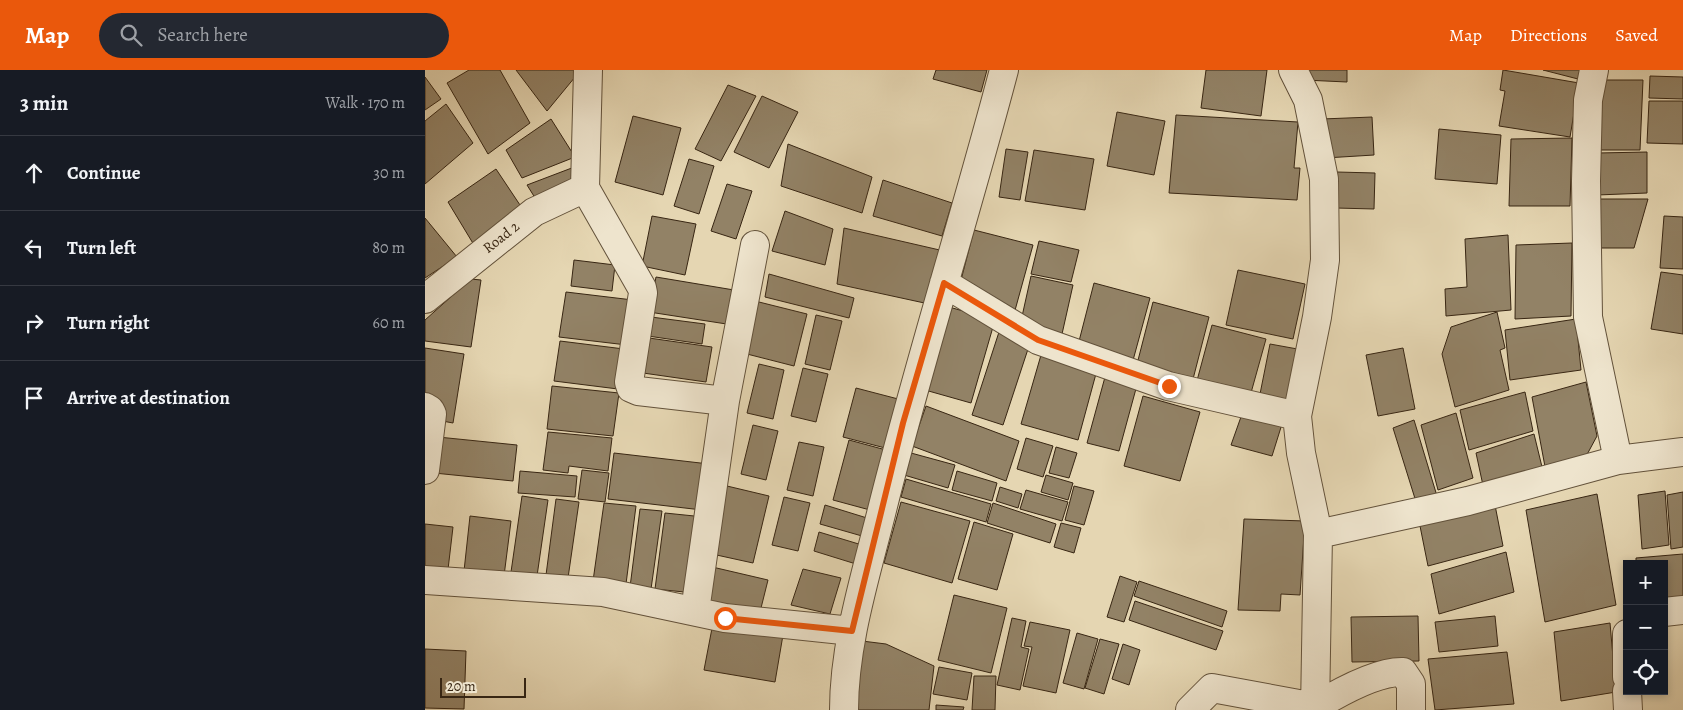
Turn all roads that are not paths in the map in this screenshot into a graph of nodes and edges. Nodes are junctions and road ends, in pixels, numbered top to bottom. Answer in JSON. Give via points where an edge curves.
{"nodes":[{"id":1,"x":588,"y":70,"type":"edge"},
{"id":2,"x":1004,"y":70,"type":"edge"},
{"id":3,"x":1293,"y":70,"type":"edge"},
{"id":4,"x":1594,"y":70,"type":"edge"},
{"id":5,"x":585,"y":188,"type":"junction"},
{"id":6,"x":755,"y":245,"type":"dead end"},
{"id":7,"x":944,"y":283,"type":"junction"},
{"id":8,"x":425,"y":299,"type":"edge"},
{"id":9,"x":725,"y":401,"type":"junction"},
{"id":10,"x":425,"y":407,"type":"edge"},
{"id":11,"x":1297,"y":416,"type":"junction"},
{"id":12,"x":1683,"y":452,"type":"edge"},
{"id":13,"x":1618,"y":460,"type":"junction"},
{"id":14,"x":425,"y":470,"type":"edge"},
{"id":15,"x":1318,"y":534,"type":"junction"},
{"id":16,"x":425,"y":580,"type":"edge"},
{"id":17,"x":1683,"y":610,"type":"edge"},
{"id":18,"x":695,"y":611,"type":"junction"},
{"id":19,"x":1668,"y":612,"type":"edge"},
{"id":20,"x":852,"y":631,"type":"junction"},
{"id":21,"x":1627,"y":695,"type":"edge"},
{"id":22,"x":1315,"y":708,"type":"edge"},
{"id":23,"x":844,"y":710,"type":"edge"},
{"id":24,"x":1189,"y":710,"type":"edge"},
{"id":25,"x":1411,"y":710,"type":"edge"},
{"id":26,"x":1628,"y":710,"type":"edge"}],
"edges":[{"from":1,"to":5,"type":"street"},
{"from":2,"to":7,"type":"street"},
{"from":3,"to":11,"type":"street","via":[[1308,100],[1324,178],[1325,260]]},
{"from":4,"to":13,"type":"street","via":[[1588,100],[1586,181],[1588,317]]},
{"from":5,"to":8,"type":"street","name":"Road 2","via":[[534,212]]},
{"from":5,"to":9,"type":"street","via":[[642,288],[629,382],[631,388],[638,392]]},
{"from":6,"to":9,"type":"street"},
{"from":7,"to":11,"type":"street","via":[[1038,340],[1169,386]]},
{"from":7,"to":20,"type":"street","via":[[903,423]]},
{"from":9,"to":18,"type":"street"},
{"from":10,"to":14,"type":"street","via":[[432,414]]},
{"from":11,"to":15,"type":"street","via":[[1301,453]]},
{"from":12,"to":13,"type":"street"},
{"from":13,"to":15,"type":"street","via":[[1468,502]]},
{"from":15,"to":22,"type":"street"},
{"from":16,"to":18,"type":"street","via":[[603,592]]},
{"from":17,"to":19,"type":"street"},
{"from":18,"to":20,"type":"street","via":[[725,618]]},
{"from":20,"to":23,"type":"street"},
{"from":21,"to":26,"type":"street"},
{"from":22,"to":24,"type":"street","via":[[1212,688]]},
{"from":22,"to":25,"type":"street","via":[[1332,696],[1390,672],[1403,672],[1411,684]]}]}
